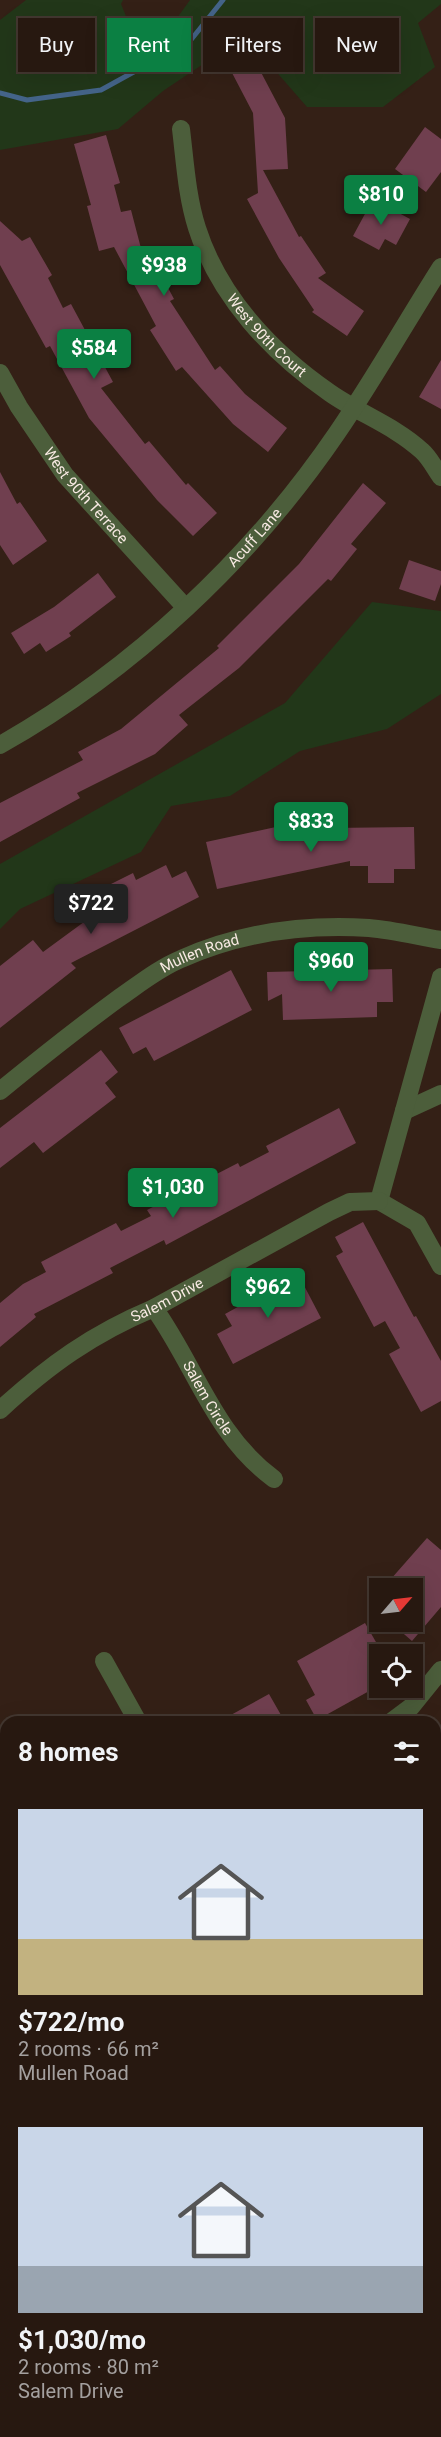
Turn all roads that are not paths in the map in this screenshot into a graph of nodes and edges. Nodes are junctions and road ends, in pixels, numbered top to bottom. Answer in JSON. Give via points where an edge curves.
{"nodes":[{"id":1,"x":181,"y":129,"type":"dead end"},
{"id":2,"x":441,"y":267,"type":"edge"},
{"id":3,"x":0,"y":373,"type":"edge"},
{"id":4,"x":354,"y":406,"type":"junction"},
{"id":5,"x":441,"y":477,"type":"edge"},
{"id":6,"x":185,"y":607,"type":"junction"},
{"id":7,"x":0,"y":745,"type":"edge"},
{"id":8,"x":441,"y":940,"type":"edge"},
{"id":9,"x":441,"y":977,"type":"edge"},
{"id":10,"x":0,"y":1091,"type":"edge"},
{"id":11,"x":441,"y":1094,"type":"edge"},
{"id":12,"x":404,"y":1111,"type":"junction"},
{"id":13,"x":379,"y":1201,"type":"junction"},
{"id":14,"x":441,"y":1266,"type":"edge"},
{"id":15,"x":154,"y":1308,"type":"junction"},
{"id":16,"x":0,"y":1410,"type":"edge"},
{"id":17,"x":274,"y":1479,"type":"dead end"},
{"id":18,"x":104,"y":1661,"type":"dead end"},
{"id":19,"x":441,"y":1671,"type":"edge"},
{"id":20,"x":135,"y":1716,"type":"edge"},
{"id":21,"x":399,"y":1716,"type":"edge"}],
"edges":[{"from":1,"to":4,"type":"street","name":"West 90th Court","via":[[197,229],[217,275],[242,312],[283,356],[331,394]]},
{"from":2,"to":4,"type":"street","name":"Acuff Lane"},
{"from":3,"to":6,"type":"street","name":"West 90th Terrace","via":[[65,475]]},
{"from":4,"to":5,"type":"street","name":"West 90th Court","via":[[424,453]]},
{"from":4,"to":6,"type":"street","name":"Acuff Lane","via":[[308,473],[258,534]]},
{"from":6,"to":7,"type":"street","name":"Acuff Lane","via":[[97,682]]},
{"from":8,"to":10,"type":"street","name":"Mullen Road","via":[[370,928],[333,927],[267,933],[210,948],[179,960],[140,983]]},
{"from":9,"to":12,"type":"street"},
{"from":11,"to":12,"type":"street"},
{"from":12,"to":13,"type":"street"},
{"from":13,"to":14,"type":"street","via":[[417,1224]]},
{"from":13,"to":15,"type":"street","name":"Salem Drive","via":[[350,1202]]},
{"from":15,"to":16,"type":"street","name":"Salem Drive","via":[[65,1354]]},
{"from":15,"to":17,"type":"street","name":"Salem Circle","via":[[172,1332],[218,1420],[235,1444]]},
{"from":18,"to":20,"type":"street"},
{"from":19,"to":21,"type":"street"}]}
